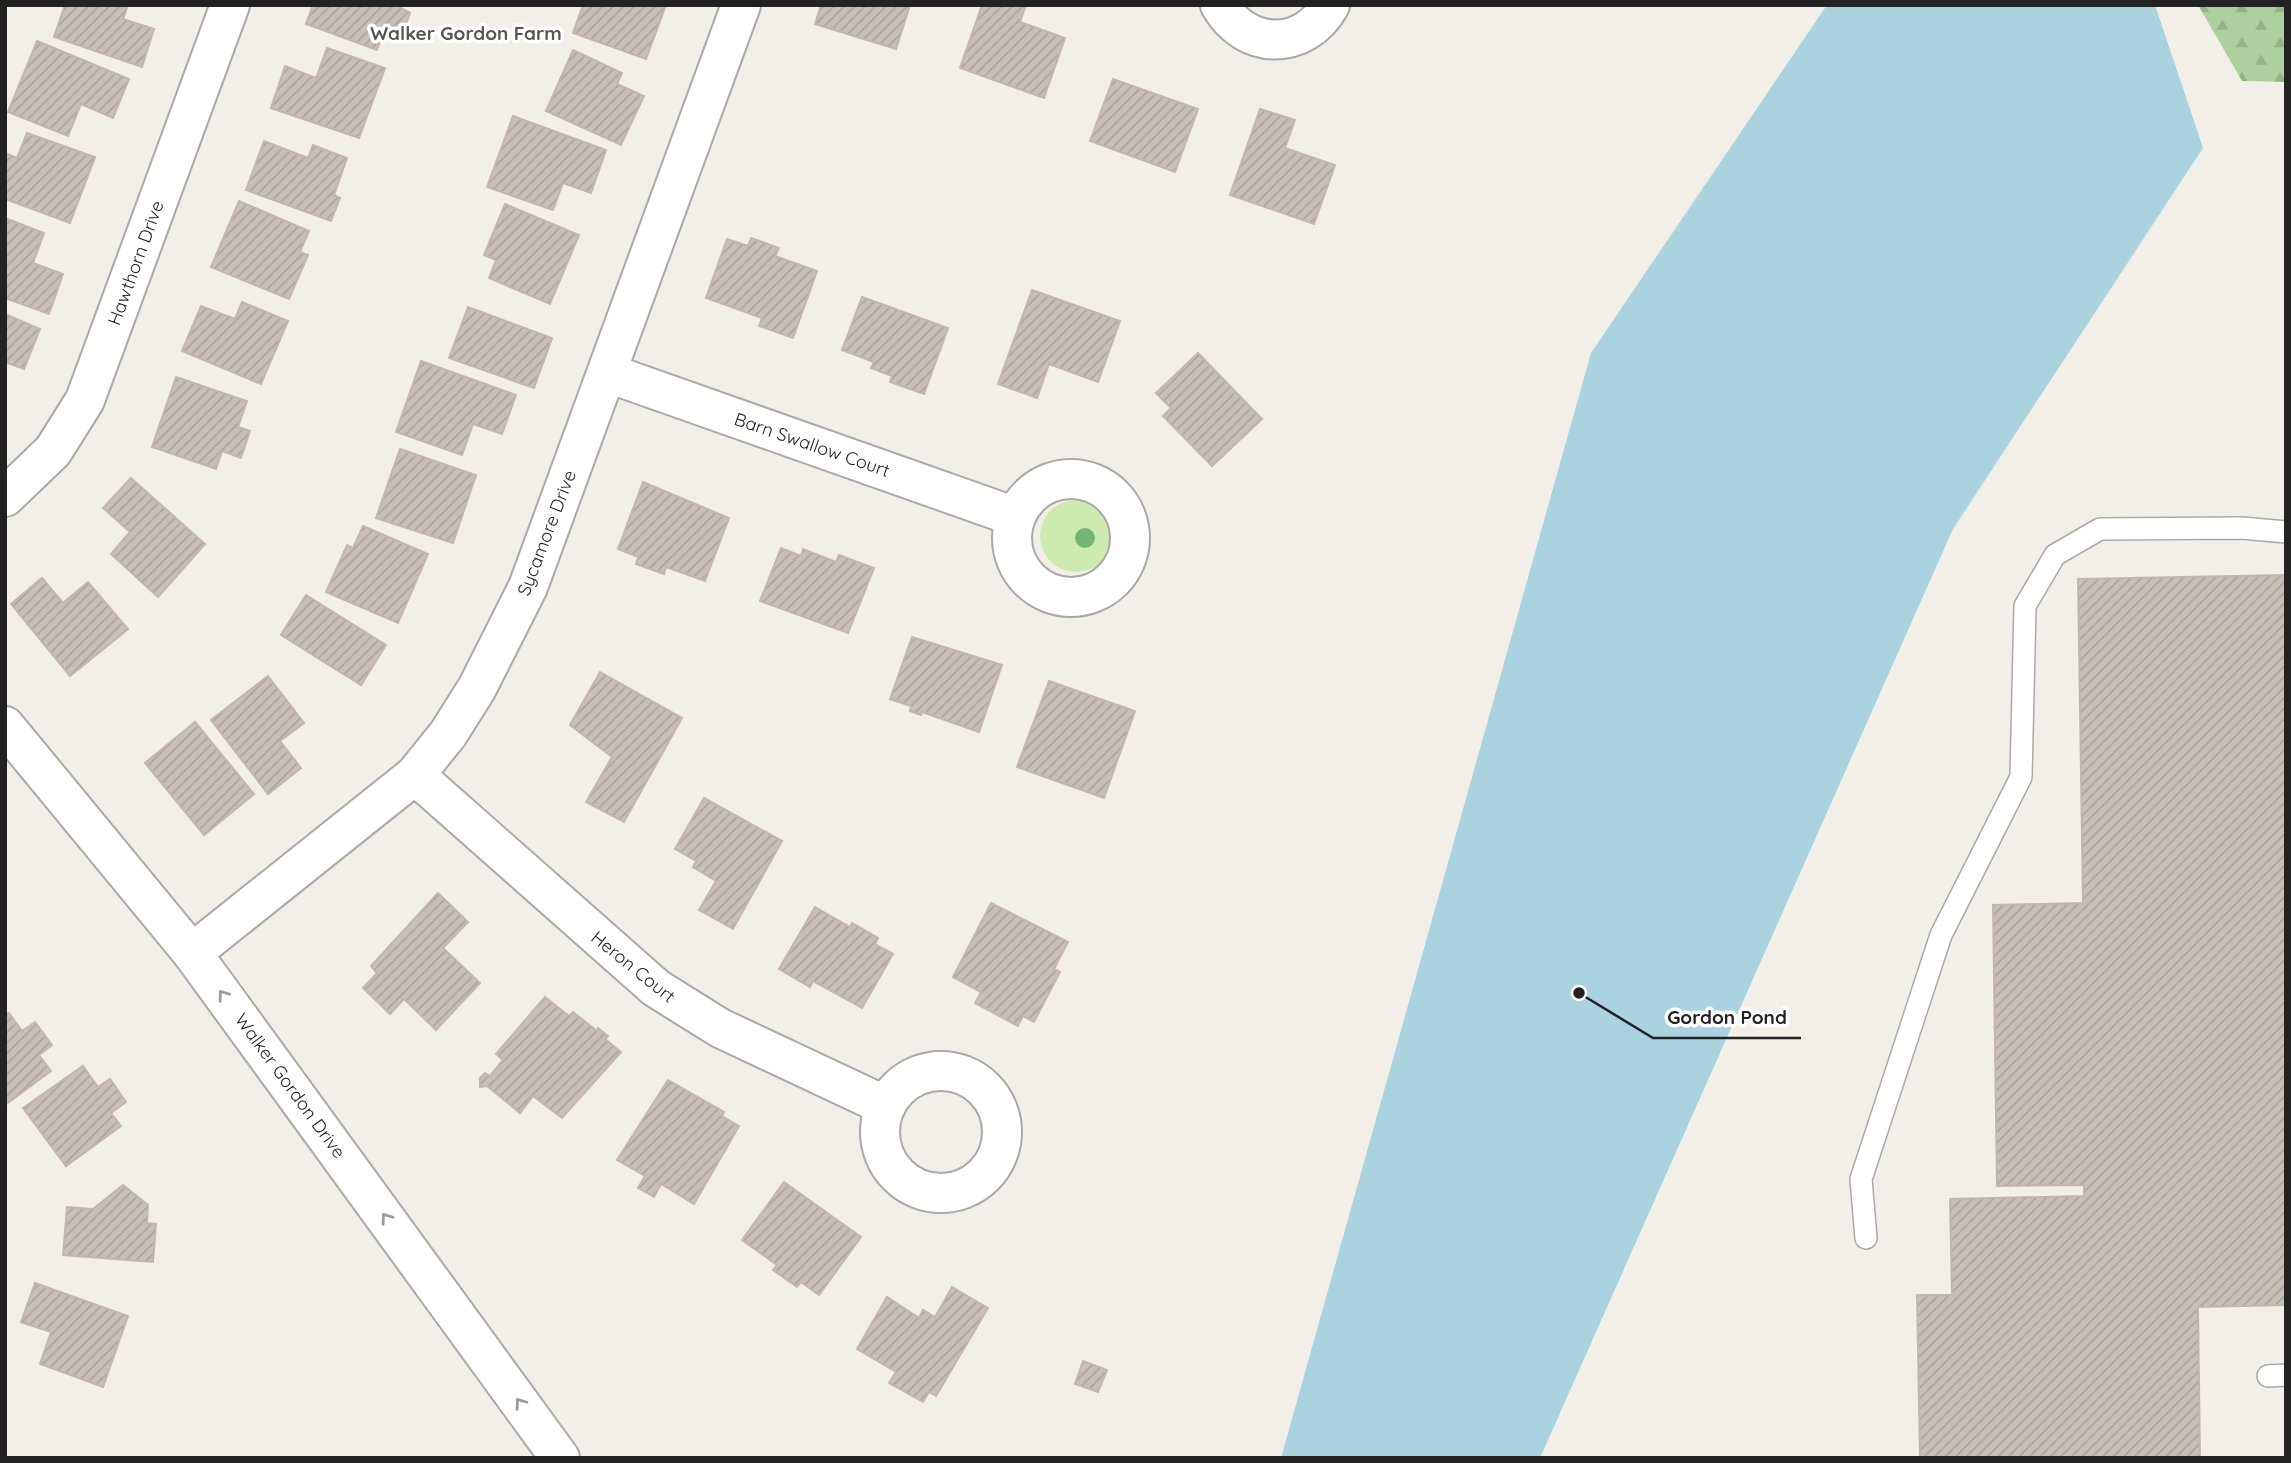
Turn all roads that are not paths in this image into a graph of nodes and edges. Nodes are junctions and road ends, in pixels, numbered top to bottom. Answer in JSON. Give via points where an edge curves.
{"nodes":[{"id":1,"x":230,"y":5,"type":"edge"},
{"id":2,"x":741,"y":5,"type":"edge"},
{"id":3,"x":1220,"y":5,"type":"edge"},
{"id":4,"x":1330,"y":5,"type":"edge"},
{"id":5,"x":608,"y":373,"type":"junction"},
{"id":6,"x":5,"y":497,"type":"edge"},
{"id":7,"x":1016,"y":517,"type":"dead end"},
{"id":8,"x":2286,"y":532,"type":"edge"},
{"id":9,"x":5,"y":726,"type":"edge"},
{"id":10,"x":415,"y":775,"type":"junction"},
{"id":11,"x":192,"y":953,"type":"junction"},
{"id":12,"x":886,"y":1106,"type":"dead end"},
{"id":13,"x":1866,"y":1238,"type":"dead end"},
{"id":14,"x":560,"y":1458,"type":"edge"}],
"edges":[{"from":1,"to":6,"type":"street","name":"Hawthorn Drive","via":[[86,400],[53,451]]},
{"from":2,"to":5,"type":"street","name":"Sycamore Drive"},
{"from":3,"to":4,"type":"street","via":[[1243,31],[1277,41],[1310,30]]},
{"from":5,"to":7,"type":"street","name":"Barn Swallow Court"},
{"from":5,"to":10,"type":"street","name":"Sycamore Drive","via":[[528,587],[503,641],[448,734]]},
{"from":8,"to":13,"type":"lane","via":[[2100,529],[2055,555],[2025,606],[2021,777],[1941,935],[1861,1179]]},
{"from":9,"to":11,"type":"street","name":"Walker Gordon Drive"},
{"from":10,"to":11,"type":"street","name":"Sycamore Drive"},
{"from":10,"to":12,"type":"street","name":"Heron Court","via":[[666,995],[720,1028]]},
{"from":14,"to":11,"type":"street","name":"Walker Gordon Drive","one_way":true}]}
